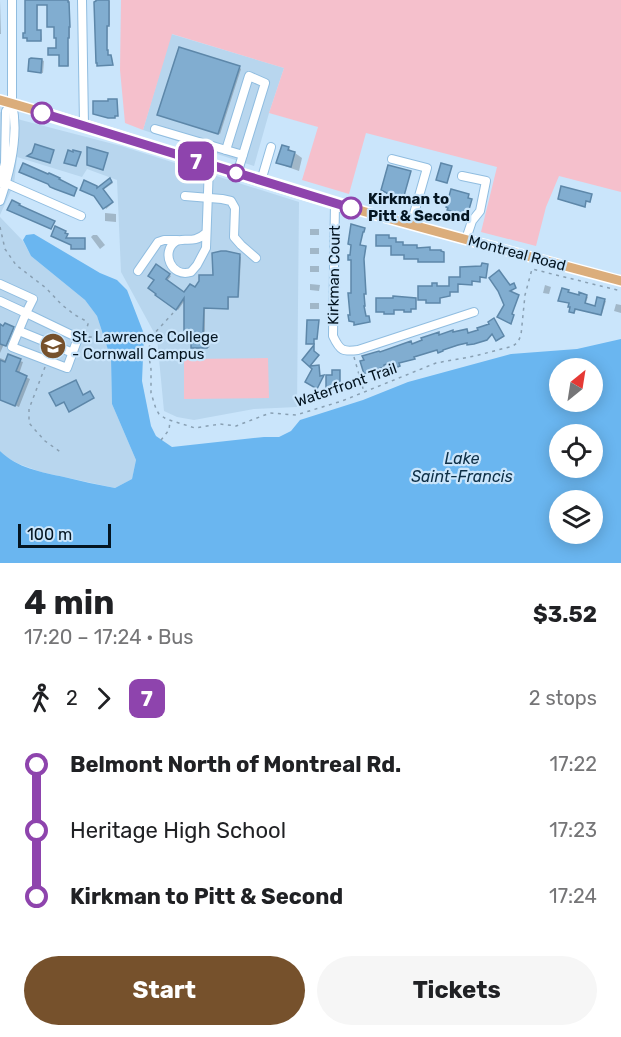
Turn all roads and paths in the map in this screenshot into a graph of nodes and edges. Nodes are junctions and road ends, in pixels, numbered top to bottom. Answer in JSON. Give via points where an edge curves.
{"nodes":[{"id":1,"x":12,"y":0,"type":"edge"},
{"id":2,"x":82,"y":0,"type":"edge"},
{"id":3,"x":0,"y":100,"type":"edge"},
{"id":4,"x":12,"y":104,"type":"junction"},
{"id":5,"x":84,"y":125,"type":"junction"},
{"id":6,"x":155,"y":129,"type":"dead end"},
{"id":7,"x":271,"y":147,"type":"dead end"},
{"id":8,"x":226,"y":150,"type":"junction"},
{"id":9,"x":243,"y":155,"type":"junction"},
{"id":10,"x":392,"y":159,"type":"dead end"},
{"id":11,"x":209,"y":165,"type":"junction"},
{"id":12,"x":237,"y":174,"type":"junction"},
{"id":13,"x":462,"y":176,"type":"dead end"},
{"id":14,"x":261,"y":181,"type":"junction"},
{"id":15,"x":2,"y":182,"type":"edge"},
{"id":16,"x":185,"y":196,"type":"dead end"},
{"id":17,"x":208,"y":198,"type":"junction"},
{"id":18,"x":0,"y":201,"type":"edge"},
{"id":19,"x":335,"y":203,"type":"junction"},
{"id":20,"x":81,"y":216,"type":"dead end"},
{"id":21,"x":411,"y":224,"type":"junction"},
{"id":22,"x":0,"y":228,"type":"edge"},
{"id":23,"x":206,"y":233,"type":"junction"},
{"id":24,"x":466,"y":239,"type":"junction"},
{"id":25,"x":177,"y":240,"type":"junction"},
{"id":26,"x":256,"y":258,"type":"dead end"},
{"id":27,"x":138,"y":271,"type":"dead end"},
{"id":28,"x":621,"y":281,"type":"edge"},
{"id":29,"x":0,"y":284,"type":"edge"},
{"id":30,"x":621,"y":291,"type":"edge"},
{"id":31,"x":0,"y":301,"type":"edge"},
{"id":32,"x":474,"y":312,"type":"dead end"},
{"id":33,"x":26,"y":313,"type":"junction"},
{"id":34,"x":173,"y":313,"type":"dead end"},
{"id":35,"x":19,"y":331,"type":"junction"},
{"id":36,"x":150,"y":338,"type":"junction"},
{"id":37,"x":352,"y":351,"type":"junction"},
{"id":38,"x":73,"y":352,"type":"junction"},
{"id":39,"x":47,"y":361,"type":"junction"},
{"id":40,"x":364,"y":392,"type":"junction"},
{"id":41,"x":170,"y":420,"type":"junction"},
{"id":42,"x":161,"y":440,"type":"dead end"},
{"id":43,"x":62,"y":453,"type":"dead end"}],
"edges":[{"from":1,"to":4,"type":"street"},
{"from":2,"to":5,"type":"street"},
{"from":3,"to":4,"type":"main road","name":"Montreal Road"},
{"from":4,"to":5,"type":"main road","name":"Montreal Road"},
{"from":4,"to":15,"type":"street","via":[[12,154]]},
{"from":5,"to":11,"type":"main road","name":"Montreal Road"},
{"from":6,"to":8,"type":"street"},
{"from":7,"to":14,"type":"street"},
{"from":8,"to":9,"type":"street"},
{"from":8,"to":9,"type":"street","via":[[249,76],[265,83]]},
{"from":9,"to":12,"type":"street"},
{"from":10,"to":21,"type":"street","via":[[427,168]]},
{"from":11,"to":12,"type":"main road","name":"Montreal Road"},
{"from":11,"to":17,"type":"street"},
{"from":12,"to":14,"type":"main road","name":"Montreal Road"},
{"from":13,"to":24,"type":"street","via":[[486,181],[480,211]]},
{"from":14,"to":19,"type":"main road","name":"Montreal Road"},
{"from":15,"to":18,"type":"street"},
{"from":15,"to":20,"type":"street"},
{"from":16,"to":17,"type":"street"},
{"from":17,"to":23,"type":"street"},
{"from":17,"to":26,"type":"street","via":[[227,199],[234,205],[234,237]]},
{"from":19,"to":21,"type":"main road","name":"Montreal Road"},
{"from":19,"to":37,"type":"street","name":"Kirkman Court","via":[[333,336],[338,347]]},
{"from":21,"to":24,"type":"main road","name":"Montreal Road"},
{"from":22,"to":36,"type":"path","via":[[5,249],[16,265],[86,321],[88,337]]},
{"from":23,"to":25,"type":"street","via":[[196,240]]},
{"from":23,"to":25,"type":"street","via":[[207,248],[187,273],[171,266],[170,250]]},
{"from":24,"to":28,"type":"main road","name":"Montreal Road"},
{"from":25,"to":27,"type":"street","via":[[158,242]]},
{"from":29,"to":33,"type":"street","via":[[33,298]]},
{"from":30,"to":40,"type":"path","name":"Waterfront Trail","via":[[532,268],[523,328],[516,344],[436,363]]},
{"from":31,"to":33,"type":"street"},
{"from":32,"to":37,"type":"street"},
{"from":33,"to":35,"type":"street"},
{"from":33,"to":38,"type":"street","via":[[78,338]]},
{"from":34,"to":36,"type":"path"},
{"from":35,"to":38,"type":"street"},
{"from":35,"to":39,"type":"street","via":[[12,347]]},
{"from":36,"to":41,"type":"path","via":[[152,400],[159,414]]},
{"from":37,"to":40,"type":"path"},
{"from":38,"to":39,"type":"street","via":[[67,368]]},
{"from":39,"to":43,"type":"path","via":[[29,409],[29,423]]},
{"from":40,"to":41,"type":"path","name":"Waterfront Trail","via":[[297,414],[270,413],[236,426],[195,428]]},
{"from":41,"to":42,"type":"path","via":[[169,430]]}]}
